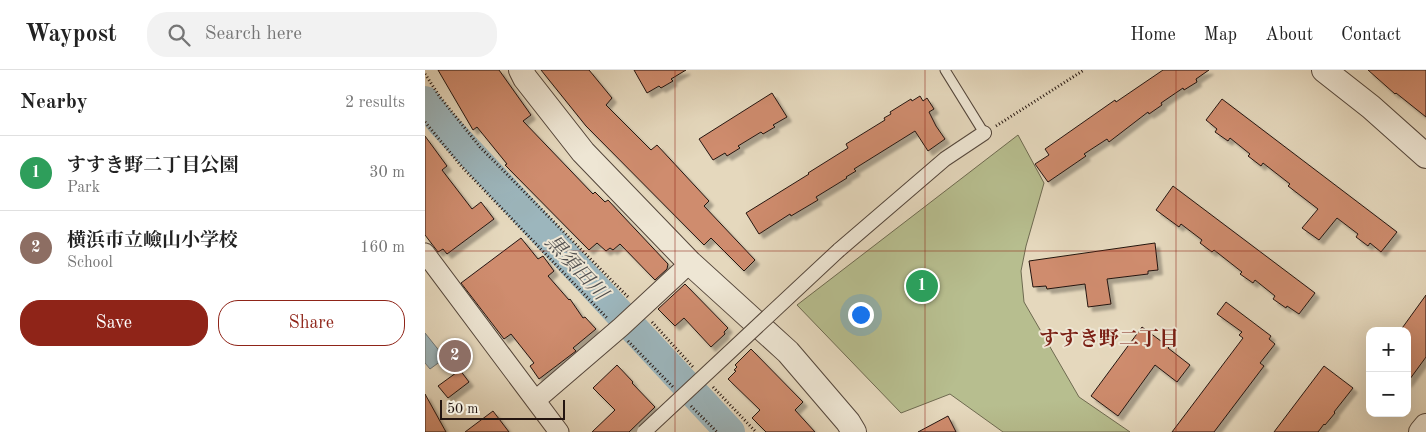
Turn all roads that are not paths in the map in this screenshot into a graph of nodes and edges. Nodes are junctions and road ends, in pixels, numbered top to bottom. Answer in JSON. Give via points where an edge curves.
{"nodes":[{"id":1,"x":521,"y":70,"type":"edge"},
{"id":2,"x":945,"y":70,"type":"edge"},
{"id":3,"x":1324,"y":70,"type":"edge"},
{"id":4,"x":984,"y":134,"type":"joint"},
{"id":5,"x":1426,"y":156,"type":"edge"},
{"id":6,"x":425,"y":253,"type":"edge"},
{"id":7,"x":691,"y":263,"type":"junction"},
{"id":8,"x":535,"y":400,"type":"junction"},
{"id":9,"x":1426,"y":426,"type":"edge"},
{"id":10,"x":559,"y":432,"type":"edge"},
{"id":11,"x":644,"y":432,"type":"edge"},
{"id":12,"x":853,"y":432,"type":"edge"},
{"id":13,"x":1421,"y":432,"type":"edge"}],
"edges":[{"from":1,"to":7,"type":"street","via":[[583,152]]},
{"from":2,"to":4,"type":"lane"},
{"from":3,"to":5,"type":"street"},
{"from":4,"to":11,"type":"street","bridge":true,"via":[[945,159],[839,250]]},
{"from":6,"to":8,"type":"street"},
{"from":7,"to":8,"type":"street","via":[[620,329]]},
{"from":7,"to":12,"type":"street","via":[[788,352]]},
{"from":8,"to":10,"type":"street"},
{"from":9,"to":13,"type":"street"}]}
